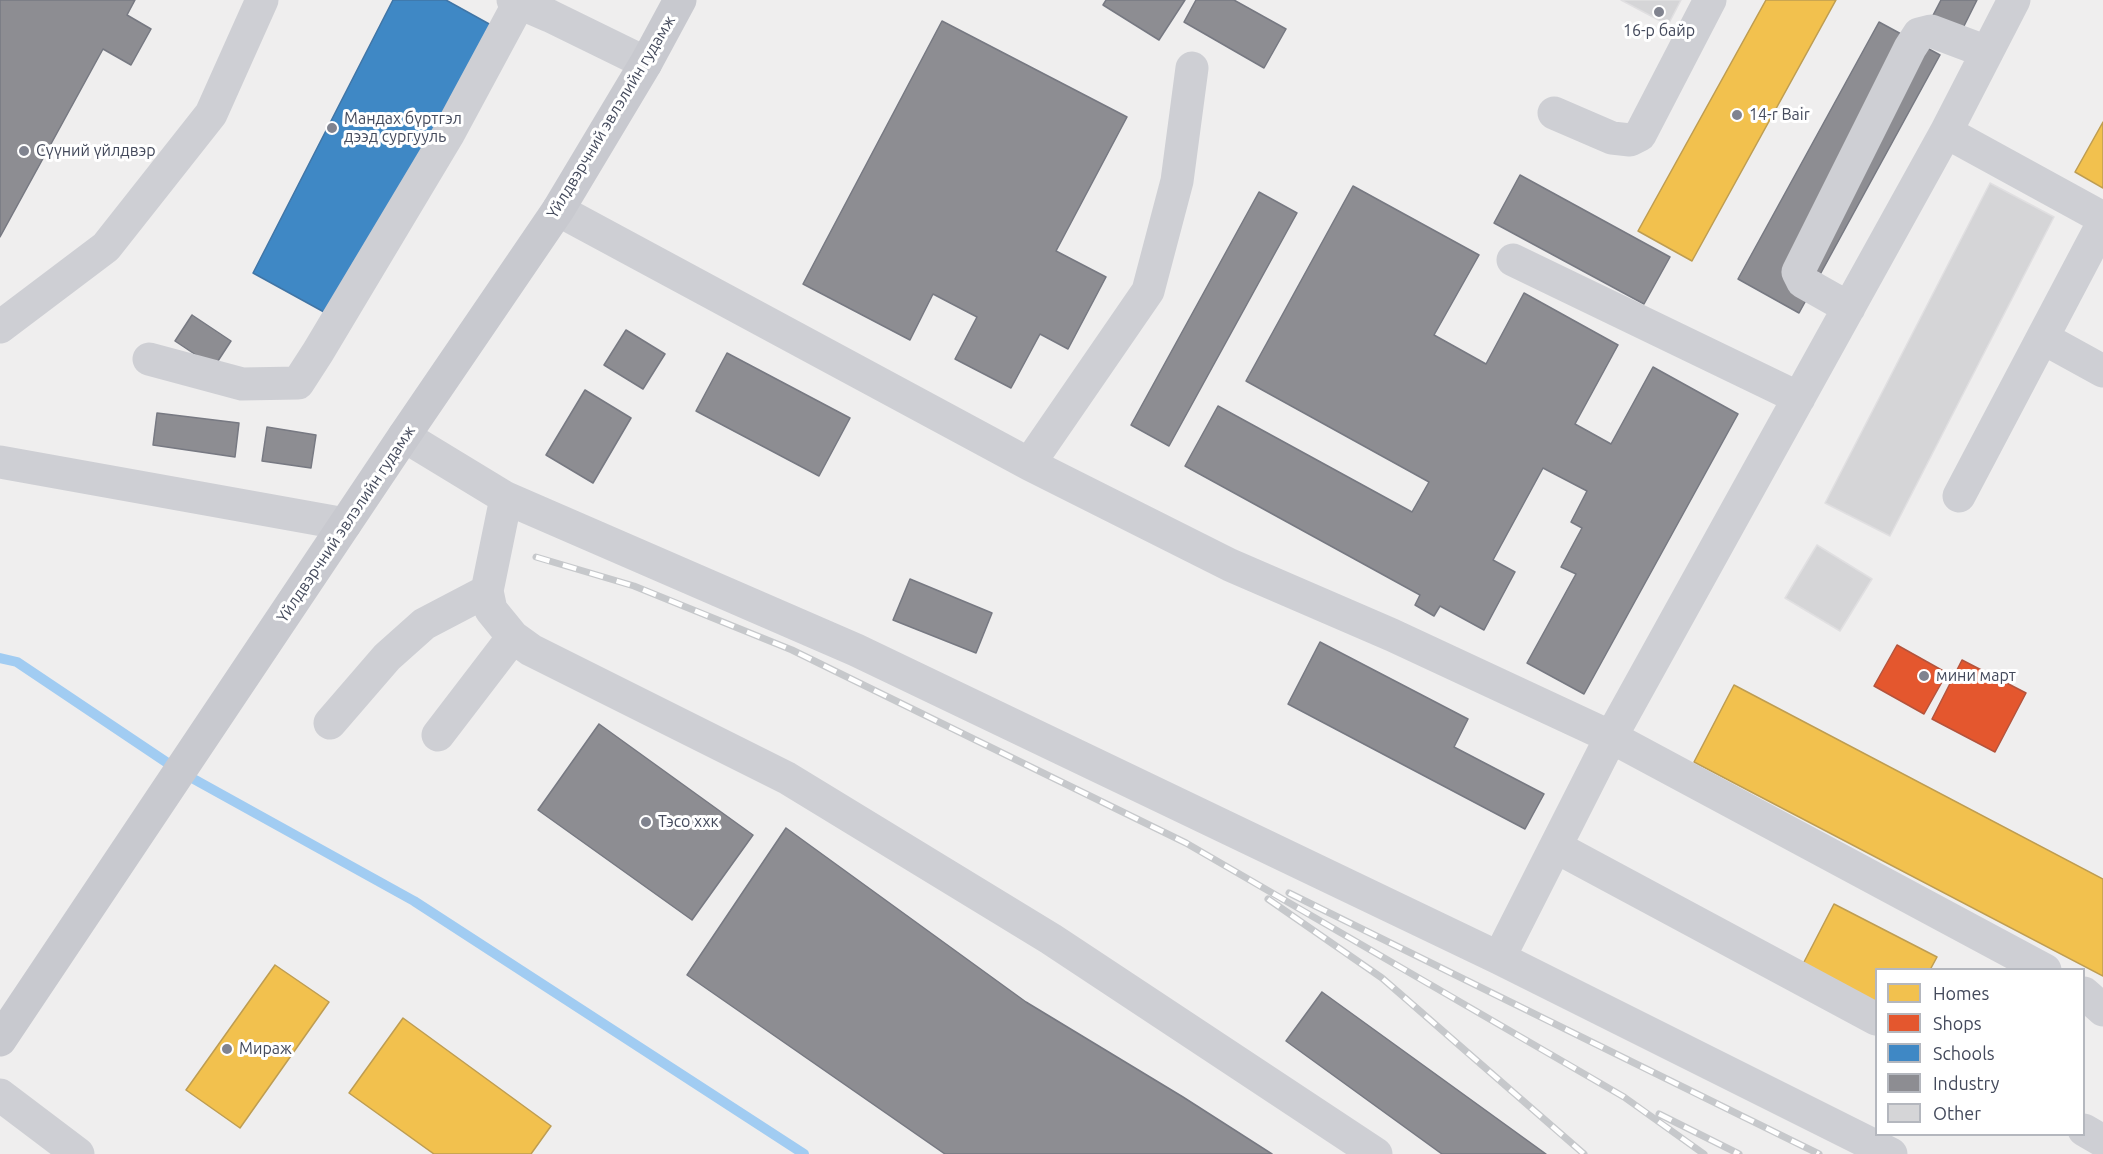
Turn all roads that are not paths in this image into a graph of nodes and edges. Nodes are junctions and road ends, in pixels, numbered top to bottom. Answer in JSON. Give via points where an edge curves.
{"nodes":[{"id":1,"x":262,"y":0,"type":"edge"},
{"id":2,"x":680,"y":0,"type":"edge"},
{"id":3,"x":1710,"y":0,"type":"edge"},
{"id":4,"x":2014,"y":0,"type":"edge"},
{"id":5,"x":516,"y":1,"type":"edge"},
{"id":6,"x":553,"y":8,"type":"edge"},
{"id":7,"x":1987,"y":52,"type":"junction"},
{"id":8,"x":646,"y":63,"type":"junction"},
{"id":9,"x":1192,"y":68,"type":"dead end"},
{"id":10,"x":1554,"y":113,"type":"dead end"},
{"id":11,"x":1946,"y":132,"type":"junction"},
{"id":12,"x":558,"y":210,"type":"junction"},
{"id":13,"x":2103,"y":218,"type":"edge"},
{"id":14,"x":2103,"y":223,"type":"edge"},
{"id":15,"x":1513,"y":260,"type":"dead end"},
{"id":16,"x":1848,"y":308,"type":"junction"},
{"id":17,"x":0,"y":327,"type":"edge"},
{"id":18,"x":2043,"y":338,"type":"junction"},
{"id":19,"x":149,"y":359,"type":"dead end"},
{"id":20,"x":2103,"y":371,"type":"edge"},
{"id":21,"x":1798,"y":398,"type":"junction"},
{"id":22,"x":404,"y":436,"type":"junction"},
{"id":23,"x":0,"y":462,"type":"edge"},
{"id":24,"x":1029,"y":464,"type":"junction"},
{"id":25,"x":1959,"y":496,"type":"dead end"},
{"id":26,"x":506,"y":498,"type":"junction"},
{"id":27,"x":345,"y":524,"type":"junction"},
{"id":28,"x":487,"y":591,"type":"junction"},
{"id":29,"x":513,"y":637,"type":"junction"},
{"id":30,"x":330,"y":723,"type":"dead end"},
{"id":31,"x":438,"y":735,"type":"dead end"},
{"id":32,"x":1611,"y":737,"type":"junction"},
{"id":33,"x":1556,"y":847,"type":"junction"},
{"id":34,"x":1498,"y":958,"type":"junction"},
{"id":35,"x":2043,"y":968,"type":"edge"},
{"id":36,"x":2085,"y":994,"type":"edge"},
{"id":37,"x":2103,"y":1010,"type":"edge"},
{"id":38,"x":1875,"y":1018,"type":"edge"},
{"id":39,"x":0,"y":1040,"type":"edge"},
{"id":40,"x":0,"y":1095,"type":"edge"},
{"id":41,"x":2085,"y":1131,"type":"edge"},
{"id":42,"x":2103,"y":1141,"type":"edge"},
{"id":43,"x":78,"y":1154,"type":"edge"},
{"id":44,"x":1376,"y":1154,"type":"edge"},
{"id":45,"x":1891,"y":1154,"type":"edge"}],
"edges":[{"from":1,"to":17,"type":"street","via":[[211,114],[106,247]]},
{"from":2,"to":8,"type":"main road","name":"Үйлдвэрчний эвлэлийн гудамж"},
{"from":3,"to":10,"type":"street","via":[[1641,135],[1630,140],[1612,138]]},
{"from":4,"to":7,"type":"street"},
{"from":5,"to":6,"type":"street"},
{"from":5,"to":19,"type":"street","via":[[449,133],[298,383],[242,384]]},
{"from":6,"to":8,"type":"street"},
{"from":7,"to":11,"type":"street"},
{"from":7,"to":16,"type":"street","via":[[1931,31],[1919,34],[1910,48],[1798,272],[1803,282]]},
{"from":8,"to":12,"type":"main road","name":"Үйлдвэрчний эвлэлийн гудамж"},
{"from":9,"to":24,"type":"street","via":[[1177,181],[1148,291]]},
{"from":11,"to":13,"type":"street"},
{"from":11,"to":16,"type":"street"},
{"from":12,"to":22,"type":"main road","name":"Үйлдвэрчний эвлэлийн гудамж"},
{"from":12,"to":24,"type":"street"},
{"from":14,"to":18,"type":"street"},
{"from":15,"to":21,"type":"street"},
{"from":16,"to":21,"type":"street"},
{"from":18,"to":20,"type":"street"},
{"from":18,"to":25,"type":"street"},
{"from":21,"to":32,"type":"street"},
{"from":22,"to":26,"type":"street"},
{"from":22,"to":27,"type":"main road","name":"Үйлдвэрчний эвлэлийн гудамж"},
{"from":23,"to":27,"type":"street"},
{"from":24,"to":32,"type":"street","via":[[1230,565]]},
{"from":26,"to":28,"type":"street"},
{"from":26,"to":34,"type":"street","via":[[856,650]]},
{"from":27,"to":39,"type":"main road","name":"Үйлдвэрчний эвлэлийн гудамж"},
{"from":28,"to":29,"type":"street","via":[[491,610]]},
{"from":28,"to":30,"type":"street","via":[[424,624],[387,657]]},
{"from":29,"to":31,"type":"street"},
{"from":29,"to":44,"type":"street","via":[[531,650],[787,778],[1051,939]]},
{"from":32,"to":33,"type":"street"},
{"from":32,"to":35,"type":"street"},
{"from":33,"to":34,"type":"street"},
{"from":33,"to":38,"type":"street"},
{"from":34,"to":45,"type":"street"},
{"from":36,"to":37,"type":"street"},
{"from":40,"to":43,"type":"street"},
{"from":41,"to":42,"type":"street"}]}
